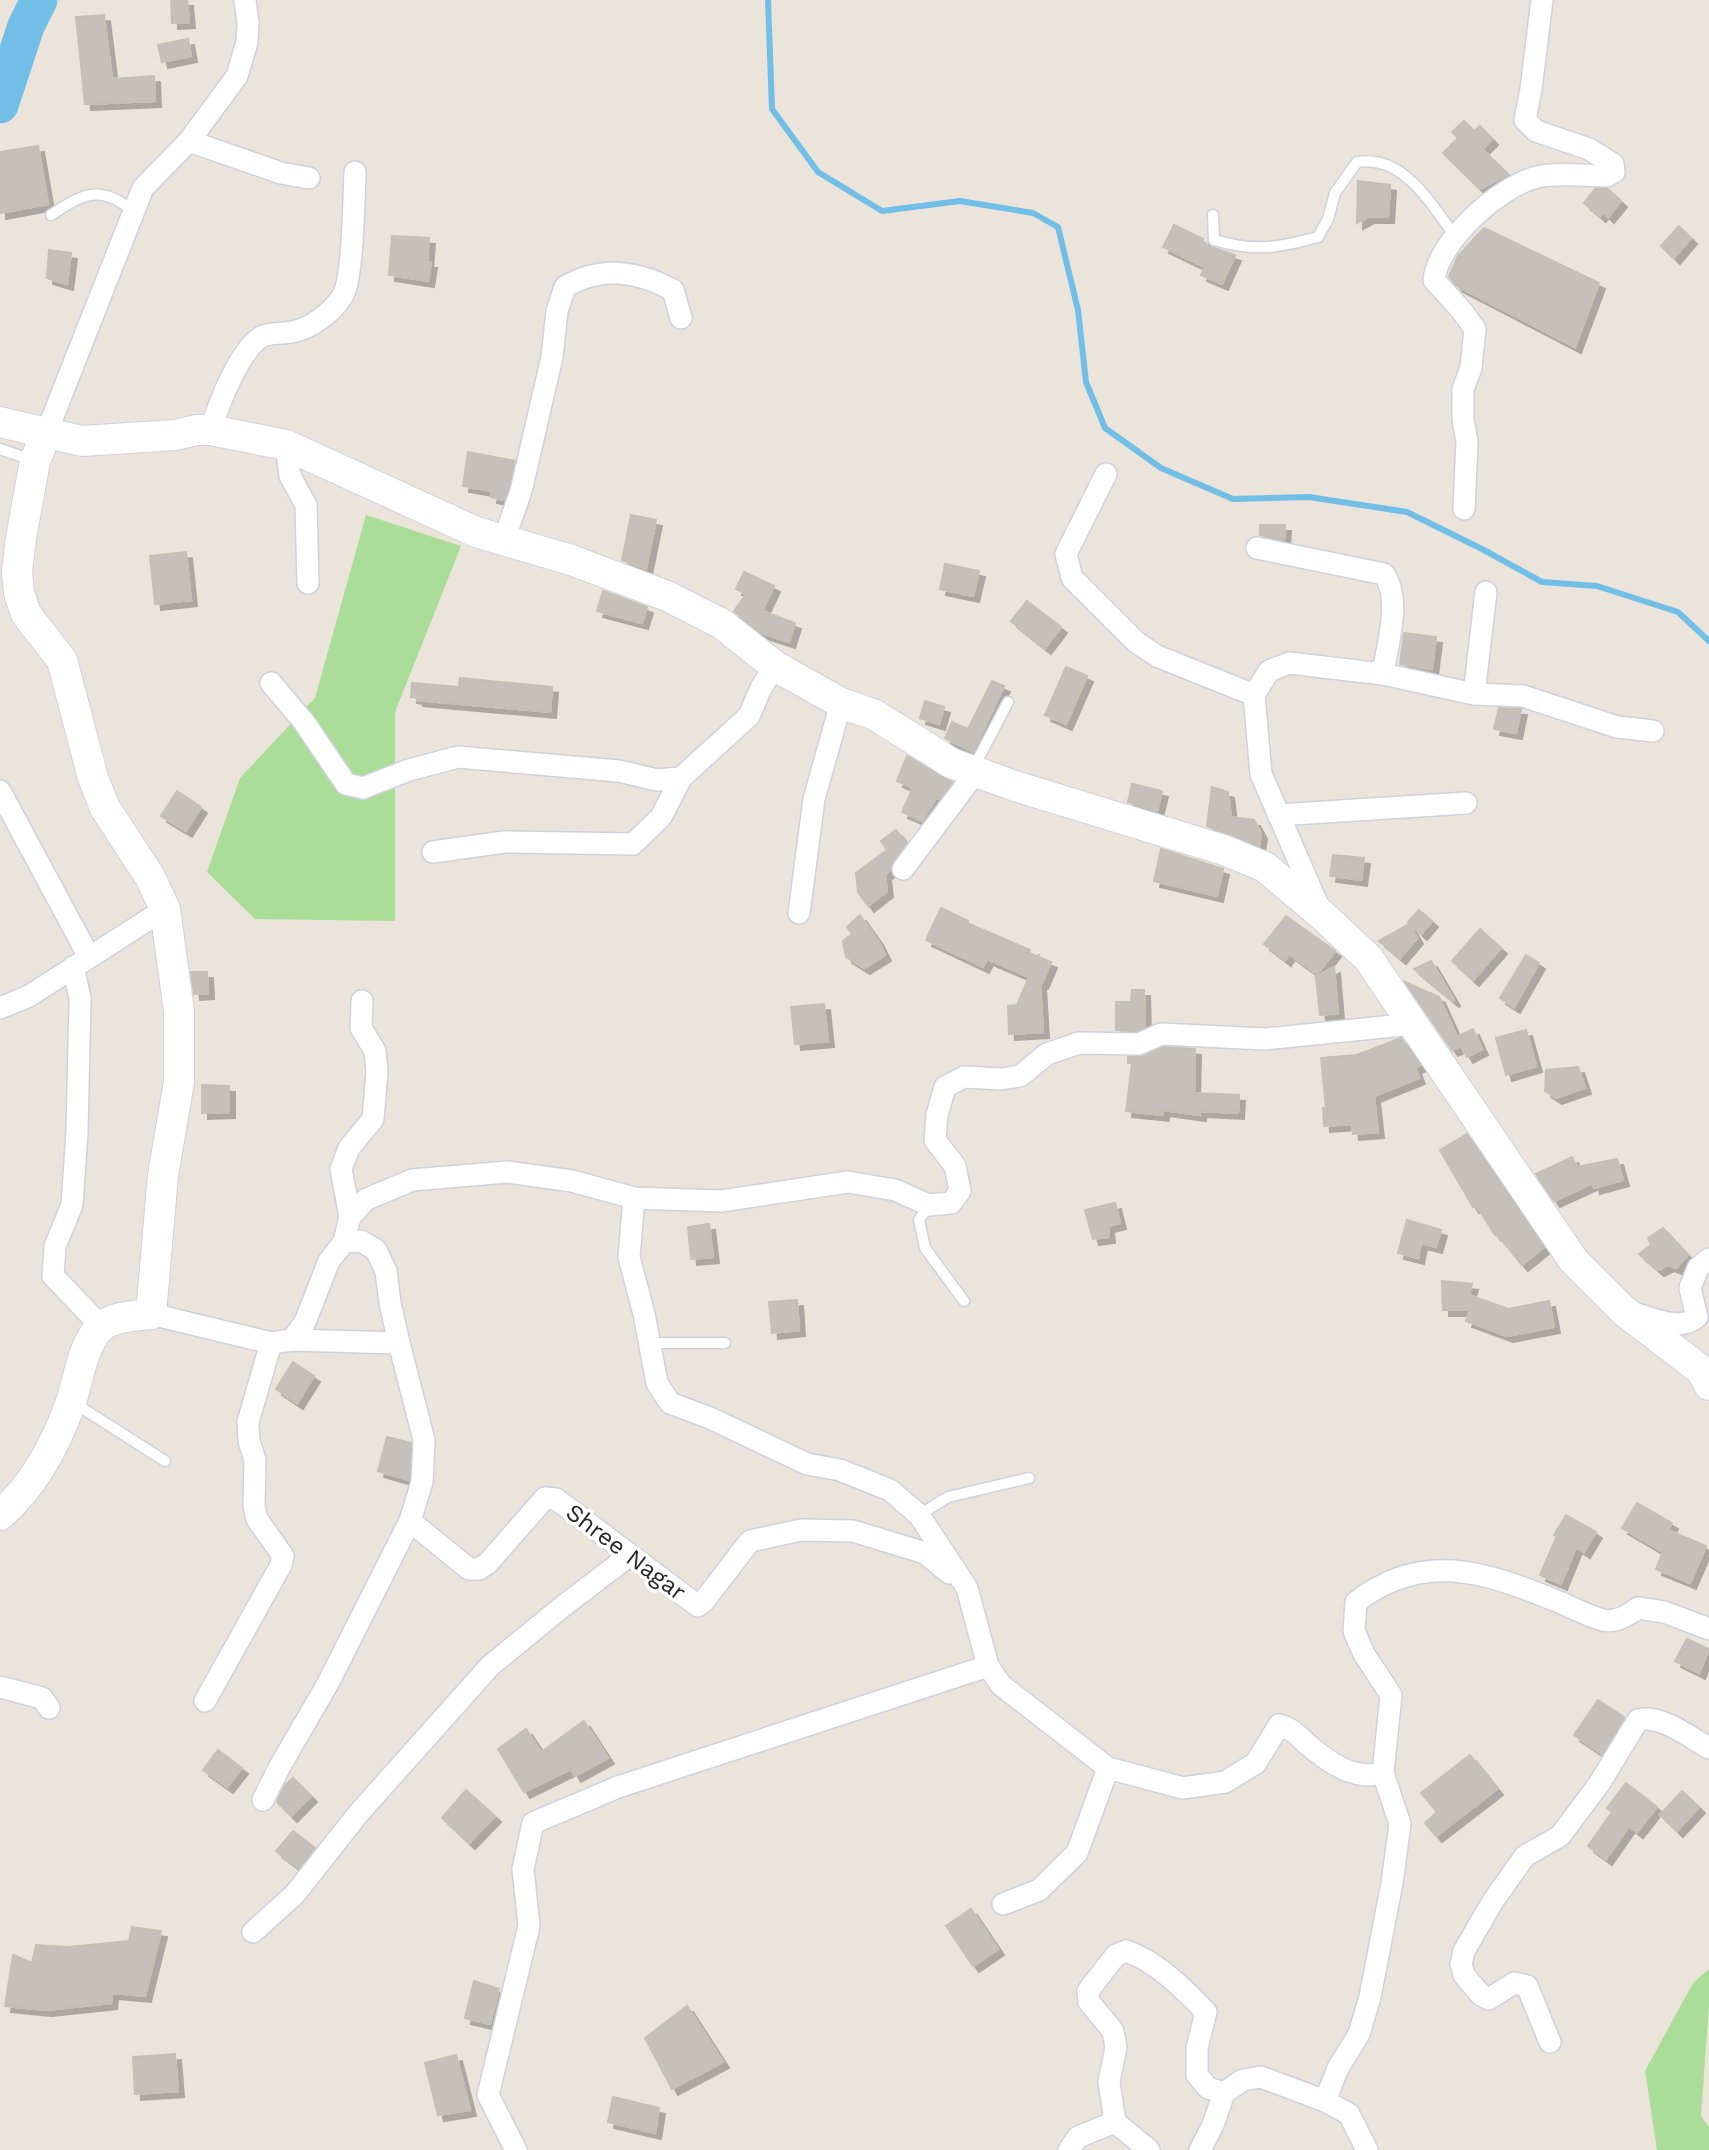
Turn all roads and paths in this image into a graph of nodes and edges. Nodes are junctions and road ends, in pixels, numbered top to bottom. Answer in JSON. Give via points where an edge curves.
{"nodes":[{"id":1,"x":245,"y":0,"type":"edge"},
{"id":2,"x":1542,"y":0,"type":"edge"},
{"id":3,"x":189,"y":141,"type":"junction"},
{"id":4,"x":355,"y":172,"type":"dead end"},
{"id":5,"x":309,"y":178,"type":"dead end"},
{"id":6,"x":134,"y":212,"type":"junction"},
{"id":7,"x":51,"y":215,"type":"dead end"},
{"id":8,"x":1213,"y":215,"type":"dead end"},
{"id":9,"x":1455,"y":236,"type":"junction"},
{"id":10,"x":681,"y":318,"type":"dead end"},
{"id":11,"x":0,"y":422,"type":"edge"},
{"id":12,"x":211,"y":430,"type":"junction"},
{"id":13,"x":286,"y":445,"type":"junction"},
{"id":14,"x":41,"y":447,"type":"junction"},
{"id":15,"x":0,"y":449,"type":"edge"},
{"id":16,"x":1106,"y":474,"type":"dead end"},
{"id":17,"x":1464,"y":509,"type":"dead end"},
{"id":18,"x":504,"y":540,"type":"junction"},
{"id":19,"x":1257,"y":548,"type":"dead end"},
{"id":20,"x":308,"y":583,"type":"dead end"},
{"id":21,"x":1486,"y":592,"type":"dead end"},
{"id":22,"x":775,"y":666,"type":"junction"},
{"id":23,"x":1383,"y":674,"type":"junction"},
{"id":24,"x":271,"y":682,"type":"dead end"},
{"id":25,"x":1474,"y":694,"type":"junction"},
{"id":26,"x":1254,"y":695,"type":"junction"},
{"id":27,"x":1008,"y":702,"type":"dead end"},
{"id":28,"x":841,"y":703,"type":"junction"},
{"id":29,"x":1653,"y":731,"type":"dead end"},
{"id":30,"x":974,"y":772,"type":"junction"},
{"id":31,"x":681,"y":778,"type":"junction"},
{"id":32,"x":0,"y":791,"type":"edge"},
{"id":33,"x":1466,"y":803,"type":"dead end"},
{"id":34,"x":1278,"y":815,"type":"junction"},
{"id":35,"x":433,"y":852,"type":"dead end"},
{"id":36,"x":903,"y":869,"type":"dead end"},
{"id":37,"x":165,"y":909,"type":"junction"},
{"id":38,"x":799,"y":913,"type":"dead end"},
{"id":39,"x":1322,"y":915,"type":"junction"},
{"id":40,"x":81,"y":962,"type":"junction"},
{"id":41,"x":362,"y":1001,"type":"dead end"},
{"id":42,"x":0,"y":1008,"type":"edge"},
{"id":43,"x":1413,"y":1024,"type":"junction"},
{"id":44,"x":634,"y":1198,"type":"junction"},
{"id":45,"x":929,"y":1205,"type":"junction"},
{"id":46,"x":350,"y":1217,"type":"junction"},
{"id":47,"x":344,"y":1242,"type":"junction"},
{"id":48,"x":1709,"y":1259,"type":"edge"},
{"id":49,"x":964,"y":1301,"type":"dead end"},
{"id":50,"x":1624,"y":1311,"type":"junction"},
{"id":51,"x":151,"y":1314,"type":"junction"},
{"id":52,"x":101,"y":1326,"type":"junction"},
{"id":53,"x":281,"y":1341,"type":"junction"},
{"id":54,"x":399,"y":1343,"type":"junction"},
{"id":55,"x":649,"y":1343,"type":"junction"},
{"id":56,"x":725,"y":1343,"type":"dead end"},
{"id":57,"x":1709,"y":1385,"type":"edge"},
{"id":58,"x":71,"y":1401,"type":"junction"},
{"id":59,"x":165,"y":1461,"type":"dead end"},
{"id":60,"x":1029,"y":1478,"type":"dead end"},
{"id":61,"x":0,"y":1516,"type":"edge"},
{"id":62,"x":919,"y":1516,"type":"junction"},
{"id":63,"x":410,"y":1521,"type":"junction"},
{"id":64,"x":629,"y":1556,"type":"junction"},
{"id":65,"x":967,"y":1588,"type":"junction"},
{"id":66,"x":1709,"y":1629,"type":"edge"},
{"id":67,"x":988,"y":1666,"type":"junction"},
{"id":68,"x":0,"y":1687,"type":"edge"},
{"id":69,"x":205,"y":1701,"type":"dead end"},
{"id":70,"x":49,"y":1708,"type":"dead end"},
{"id":71,"x":1709,"y":1748,"type":"edge"},
{"id":72,"x":1108,"y":1768,"type":"junction"},
{"id":73,"x":1383,"y":1773,"type":"junction"},
{"id":74,"x":263,"y":1800,"type":"dead end"},
{"id":75,"x":1003,"y":1904,"type":"dead end"},
{"id":76,"x":253,"y":1932,"type":"dead end"},
{"id":77,"x":1550,"y":2042,"type":"dead end"},
{"id":78,"x":1224,"y":2093,"type":"junction"},
{"id":79,"x":1325,"y":2101,"type":"junction"},
{"id":80,"x":1115,"y":2122,"type":"junction"},
{"id":81,"x":516,"y":2150,"type":"edge"},
{"id":82,"x":1069,"y":2150,"type":"edge"},
{"id":83,"x":1149,"y":2150,"type":"edge"},
{"id":84,"x":1200,"y":2150,"type":"edge"},
{"id":85,"x":1367,"y":2150,"type":"edge"}],
"edges":[{"from":1,"to":3,"type":"street","via":[[247,42],[237,76]]},
{"from":2,"to":9,"type":"street","via":[[1525,120],[1536,131],[1589,149],[1613,164],[1614,172],[1607,176],[1537,177],[1501,193]]},
{"from":3,"to":5,"type":"street"},
{"from":3,"to":6,"type":"street","via":[[144,188]]},
{"from":4,"to":12,"type":"street","via":[[344,294],[319,321],[294,331],[264,335],[249,346]]},
{"from":6,"to":7,"type":"lane","via":[[107,194],[89,194]]},
{"from":6,"to":14,"type":"street"},
{"from":8,"to":9,"type":"lane","via":[[1214,240],[1238,247],[1280,247],[1318,237],[1335,193],[1357,162],[1372,160],[1392,166],[1414,183]]},
{"from":9,"to":17,"type":"street","via":[[1434,280],[1475,329],[1471,368],[1463,389],[1467,442]]},
{"from":10,"to":18,"type":"street","via":[[673,290],[649,277],[618,272],[580,277],[565,287],[522,491]]},
{"from":11,"to":14,"type":"street"},
{"from":12,"to":13,"type":"street"},
{"from":12,"to":14,"type":"street"},
{"from":13,"to":18,"type":"street","via":[[476,532]]},
{"from":13,"to":20,"type":"street","via":[[290,476],[306,505]]},
{"from":14,"to":15,"type":"lane"},
{"from":14,"to":37,"type":"street","via":[[17,572],[19,593],[26,614],[62,660],[105,808]]},
{"from":16,"to":26,"type":"street","via":[[1066,554],[1072,578],[1136,642],[1157,656]]},
{"from":18,"to":22,"type":"street","via":[[667,596],[722,624]]},
{"from":19,"to":23,"type":"street","via":[[1384,574],[1391,584],[1392,607]]},
{"from":21,"to":25,"type":"street"},
{"from":22,"to":28,"type":"street"},
{"from":22,"to":31,"type":"street","via":[[749,716]]},
{"from":23,"to":25,"type":"street"},
{"from":23,"to":26,"type":"street","via":[[1289,663],[1269,671]]},
{"from":24,"to":31,"type":"street","via":[[346,784],[363,788],[458,757]]},
{"from":25,"to":29,"type":"street","via":[[1523,696],[1617,727]]},
{"from":26,"to":34,"type":"street","via":[[1262,774]]},
{"from":27,"to":30,"type":"lane"},
{"from":28,"to":30,"type":"street","via":[[875,715],[951,764]]},
{"from":28,"to":38,"type":"street","via":[[814,799]]},
{"from":30,"to":36,"type":"street"},
{"from":30,"to":39,"type":"street","via":[[1224,850],[1265,867]]},
{"from":31,"to":35,"type":"street","via":[[661,817],[633,844],[504,842]]},
{"from":32,"to":40,"type":"street"},
{"from":33,"to":34,"type":"street"},
{"from":34,"to":39,"type":"street"},
{"from":37,"to":40,"type":"street"},
{"from":37,"to":51,"type":"street","via":[[179,1011],[179,1082],[163,1175]]},
{"from":39,"to":43,"type":"street","via":[[1368,958]]},
{"from":40,"to":42,"type":"street","via":[[29,996]]},
{"from":40,"to":52,"type":"street","via":[[72,1205],[55,1246],[53,1276]]},
{"from":41,"to":46,"type":"street","via":[[361,1028],[375,1051],[377,1072],[373,1119],[349,1148],[341,1169]]},
{"from":43,"to":45,"type":"street","via":[[1265,1039],[1161,1034],[1139,1044],[1079,1043],[1047,1054],[1020,1076],[964,1077],[945,1087],[935,1140],[955,1166],[960,1191],[951,1203]]},
{"from":43,"to":50,"type":"street","via":[[1574,1261]]},
{"from":44,"to":45,"type":"street","via":[[721,1200],[848,1182],[895,1190]]},
{"from":44,"to":46,"type":"street","via":[[572,1181],[508,1172],[412,1181],[365,1200]]},
{"from":44,"to":55,"type":"street","via":[[629,1257]]},
{"from":45,"to":49,"type":"lane","via":[[919,1220],[925,1248]]},
{"from":46,"to":47,"type":"street"},
{"from":47,"to":53,"type":"street","via":[[329,1261],[305,1322]]},
{"from":47,"to":54,"type":"street","via":[[361,1241],[376,1250],[386,1272]]},
{"from":48,"to":50,"type":"street","via":[[1698,1268],[1690,1288],[1697,1317],[1689,1324]]},
{"from":50,"to":57,"type":"street","via":[[1701,1370]]},
{"from":51,"to":52,"type":"street"},
{"from":51,"to":53,"type":"street"},
{"from":52,"to":58,"type":"street","via":[[82,1363]]},
{"from":53,"to":54,"type":"street"},
{"from":53,"to":69,"type":"street","via":[[248,1422],[257,1519],[283,1556]]},
{"from":54,"to":63,"type":"street","via":[[424,1440],[422,1482]]},
{"from":55,"to":56,"type":"lane"},
{"from":55,"to":62,"type":"street","via":[[657,1383],[670,1404],[807,1464],[840,1470],[890,1490]]},
{"from":58,"to":59,"type":"lane"},
{"from":58,"to":61,"type":"street","via":[[50,1453]]},
{"from":60,"to":62,"type":"lane","via":[[948,1497]]},
{"from":62,"to":65,"type":"street"},
{"from":63,"to":64,"type":"street","name":"Shree Nagar","via":[[469,1569],[479,1569],[545,1498],[556,1499]]},
{"from":63,"to":74,"type":"street"},
{"from":64,"to":65,"type":"street","name":"Shree Nagar","via":[[698,1606],[750,1541],[801,1530],[853,1531],[925,1553]]},
{"from":64,"to":76,"type":"street","via":[[490,1666],[358,1814],[295,1894]]},
{"from":65,"to":67,"type":"street"},
{"from":66,"to":73,"type":"street","via":[[1664,1612],[1638,1608],[1625,1618],[1605,1621],[1510,1583],[1457,1570],[1430,1569],[1374,1588],[1356,1602],[1354,1631],[1391,1695]]},
{"from":67,"to":72,"type":"street","via":[[1001,1685]]},
{"from":67,"to":81,"type":"street","via":[[618,1787],[533,1823],[523,1869],[529,1926],[488,2095]]},
{"from":68,"to":70,"type":"street","via":[[42,1698]]},
{"from":71,"to":77,"type":"street","via":[[1649,1717],[1639,1720],[1560,1836],[1525,1856],[1464,1951],[1464,1975],[1481,1995],[1489,1999],[1514,1983],[1527,1986]]},
{"from":72,"to":73,"type":"street","via":[[1183,1788],[1225,1782],[1256,1763],[1279,1726],[1289,1728],[1338,1766],[1370,1777]]},
{"from":72,"to":75,"type":"street","via":[[1077,1853],[1039,1890]]},
{"from":73,"to":79,"type":"street","via":[[1401,1824],[1392,1883],[1363,2021]]},
{"from":78,"to":79,"type":"street","via":[[1243,2080],[1261,2077]]},
{"from":78,"to":80,"type":"street","via":[[1208,2088],[1197,2075],[1206,2012],[1167,1977],[1126,1951],[1116,1955],[1088,1992],[1089,2002],[1113,2031],[1116,2047],[1110,2082]]},
{"from":78,"to":84,"type":"street"},
{"from":79,"to":85,"type":"street","via":[[1349,2114]]},
{"from":80,"to":82,"type":"street","via":[[1079,2137]]},
{"from":80,"to":83,"type":"street"}]}
